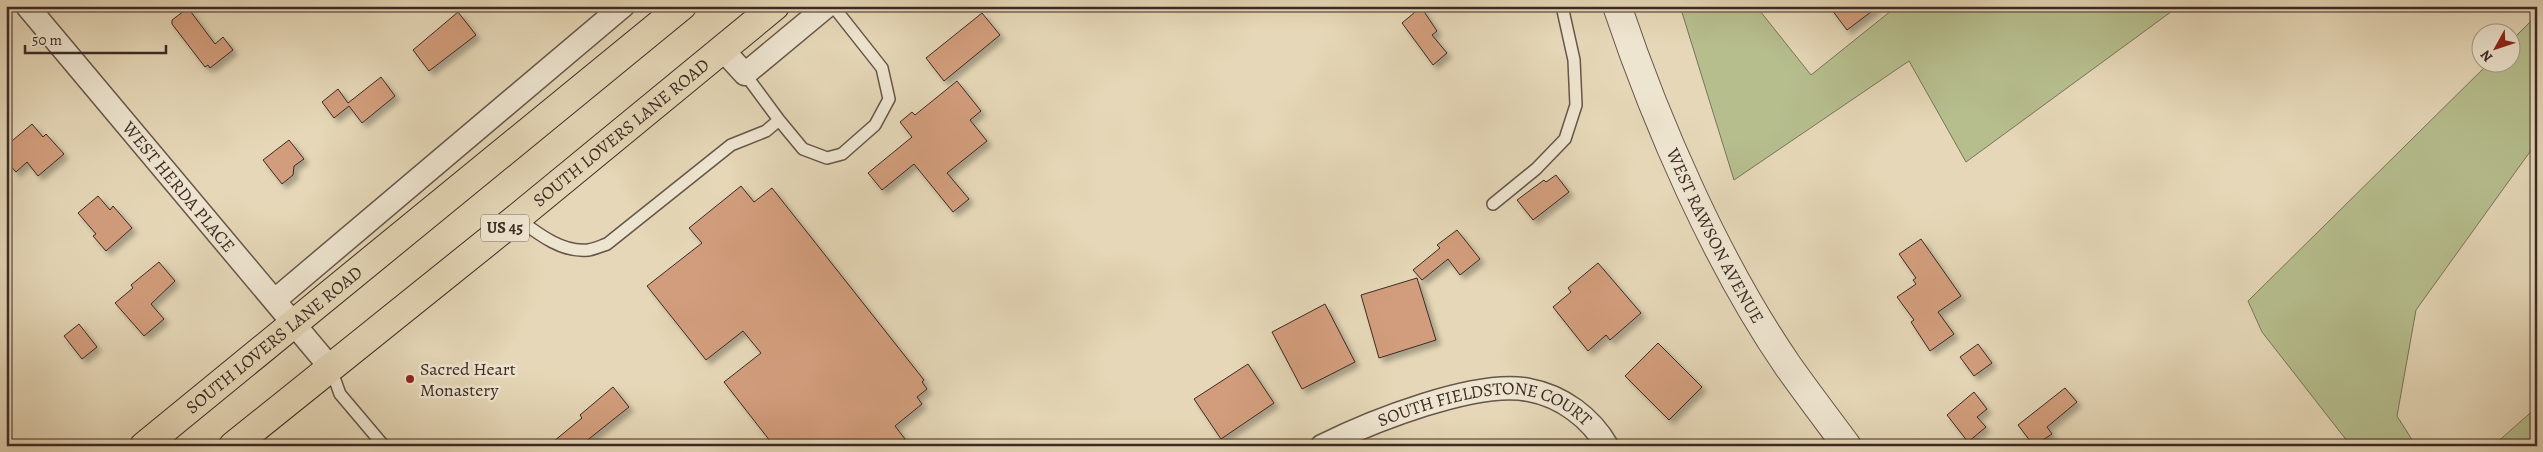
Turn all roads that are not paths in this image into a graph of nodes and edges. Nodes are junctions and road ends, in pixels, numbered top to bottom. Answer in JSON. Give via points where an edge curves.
{"nodes":[{"id":1,"x":27,"y":6,"type":"edge"},
{"id":2,"x":623,"y":6,"type":"edge"},
{"id":3,"x":682,"y":6,"type":"edge"},
{"id":4,"x":775,"y":6,"type":"edge"},
{"id":5,"x":827,"y":6,"type":"edge"},
{"id":6,"x":833,"y":6,"type":"edge"},
{"id":7,"x":1562,"y":6,"type":"edge"},
{"id":8,"x":1617,"y":6,"type":"edge"},
{"id":9,"x":722,"y":49,"type":"junction"},
{"id":10,"x":745,"y":74,"type":"junction"},
{"id":11,"x":779,"y":120,"type":"junction"},
{"id":12,"x":1493,"y":204,"type":"dead end"},
{"id":13,"x":517,"y":218,"type":"junction"},
{"id":14,"x":275,"y":300,"type":"junction"},
{"id":15,"x":294,"y":324,"type":"junction"},
{"id":16,"x":330,"y":367,"type":"junction"},
{"id":17,"x":144,"y":446,"type":"edge"},
{"id":18,"x":233,"y":446,"type":"edge"},
{"id":19,"x":384,"y":446,"type":"edge"},
{"id":20,"x":1322,"y":446,"type":"edge"},
{"id":21,"x":1607,"y":446,"type":"edge"},
{"id":22,"x":1847,"y":446,"type":"edge"}],
"edges":[{"from":1,"to":14,"type":"street","name":"WEST HERDA PLACE"},
{"from":2,"to":14,"type":"street"},
{"from":3,"to":15,"type":"main road","name":"SOUTH LOVERS LANE ROAD"},
{"from":4,"to":9,"type":"main road","name":"SOUTH LOVERS LANE ROAD","number":"US 45"},
{"from":5,"to":10,"type":"street"},
{"from":6,"to":11,"type":"lane","via":[[882,68],[889,99],[875,125],[842,154],[827,158],[803,149]]},
{"from":7,"to":12,"type":"lane","via":[[1574,60],[1576,104],[1565,139],[1536,169]]},
{"from":8,"to":22,"type":"street","name":"WEST RAWSON AVENUE","via":[[1694,197],[1728,265],[1788,366]]},
{"from":9,"to":10,"type":"street"},
{"from":9,"to":13,"type":"main road","name":"SOUTH LOVERS LANE ROAD","number":"US 45"},
{"from":10,"to":11,"type":"lane"},
{"from":11,"to":13,"type":"lane","via":[[766,131],[731,145],[607,244],[588,250],[573,249],[553,242]]},
{"from":13,"to":16,"type":"main road","name":"SOUTH LOVERS LANE ROAD","number":"US 45"},
{"from":14,"to":15,"type":"street","name":"WEST HERDA PLACE"},
{"from":15,"to":16,"type":"street","name":"WEST HERDA PLACE"},
{"from":15,"to":17,"type":"main road","name":"SOUTH LOVERS LANE ROAD"},
{"from":16,"to":18,"type":"main road","name":"SOUTH LOVERS LANE ROAD","number":"US 45"},
{"from":16,"to":19,"type":"lane","via":[[340,394]]},
{"from":20,"to":21,"type":"street","name":"SOUTH FIELDSTONE COURT","via":[[1400,413],[1474,393],[1512,388],[1547,395],[1569,406],[1588,420]]}]}
